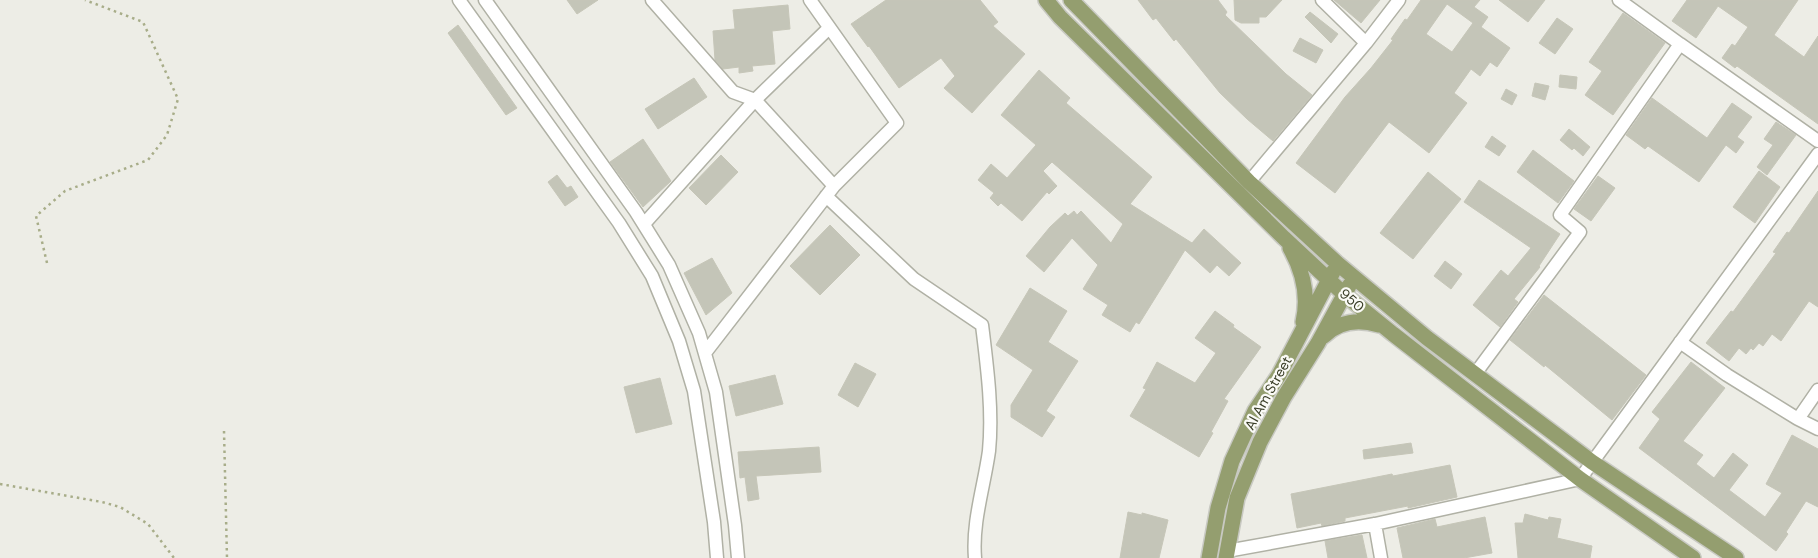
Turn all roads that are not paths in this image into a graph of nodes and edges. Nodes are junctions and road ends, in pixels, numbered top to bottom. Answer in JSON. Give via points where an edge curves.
{"nodes":[{"id":1,"x":459,"y":0,"type":"edge"},
{"id":2,"x":485,"y":0,"type":"edge"},
{"id":3,"x":652,"y":0,"type":"edge"},
{"id":4,"x":1046,"y":0,"type":"edge"},
{"id":5,"x":1072,"y":0,"type":"edge"},
{"id":6,"x":1322,"y":0,"type":"edge"},
{"id":7,"x":1399,"y":0,"type":"edge"},
{"id":8,"x":1619,"y":0,"type":"edge"},
{"id":9,"x":812,"y":1,"type":"edge"},
{"id":10,"x":829,"y":28,"type":"junction"},
{"id":11,"x":1366,"y":43,"type":"junction"},
{"id":12,"x":1680,"y":44,"type":"junction"},
{"id":13,"x":755,"y":100,"type":"junction"},
{"id":14,"x":1818,"y":141,"type":"edge"},
{"id":15,"x":1818,"y":154,"type":"edge"},
{"id":16,"x":1249,"y":182,"type":"junction"},
{"id":17,"x":834,"y":186,"type":"junction"},
{"id":18,"x":826,"y":196,"type":"junction"},
{"id":19,"x":644,"y":224,"type":"junction"},
{"id":20,"x":1284,"y":238,"type":"junction"},
{"id":21,"x":1338,"y":264,"type":"junction"},
{"id":22,"x":1354,"y":278,"type":"junction"},
{"id":23,"x":1328,"y":279,"type":"junction"},
{"id":24,"x":1345,"y":295,"type":"junction"},
{"id":25,"x":1392,"y":334,"type":"junction"},
{"id":26,"x":1680,"y":342,"type":"junction"},
{"id":27,"x":1318,"y":343,"type":"junction"},
{"id":28,"x":1294,"y":347,"type":"junction"},
{"id":29,"x":704,"y":353,"type":"junction"},
{"id":30,"x":1475,"y":374,"type":"junction"},
{"id":31,"x":1818,"y":390,"type":"edge"},
{"id":32,"x":1798,"y":419,"type":"junction"},
{"id":33,"x":1818,"y":429,"type":"edge"},
{"id":34,"x":1592,"y":462,"type":"junction"},
{"id":35,"x":1580,"y":479,"type":"junction"},
{"id":36,"x":1375,"y":524,"type":"junction"},
{"id":37,"x":1259,"y":552,"type":"edge"},
{"id":38,"x":1226,"y":555,"type":"edge"},
{"id":39,"x":717,"y":558,"type":"edge"},
{"id":40,"x":738,"y":558,"type":"edge"},
{"id":41,"x":975,"y":558,"type":"edge"},
{"id":42,"x":1209,"y":558,"type":"edge"},
{"id":43,"x":1381,"y":558,"type":"edge"},
{"id":44,"x":1694,"y":558,"type":"edge"},
{"id":45,"x":1736,"y":558,"type":"edge"}],
"edges":[{"from":1,"to":39,"type":"street","via":[[619,223],[652,276],[679,341],[694,391]]},
{"from":2,"to":19,"type":"street"},
{"from":3,"to":13,"type":"street","via":[[733,92]]},
{"from":4,"to":20,"type":"main road","name":"950","number":"950"},
{"from":5,"to":16,"type":"main road","number":"950"},
{"from":6,"to":11,"type":"street"},
{"from":7,"to":11,"type":"street"},
{"from":8,"to":12,"type":"street"},
{"from":9,"to":10,"type":"street"},
{"from":10,"to":13,"type":"street"},
{"from":10,"to":17,"type":"street","via":[[897,123]]},
{"from":11,"to":16,"type":"street"},
{"from":12,"to":14,"type":"street"},
{"from":12,"to":30,"type":"street","via":[[1560,215],[1580,232]]},
{"from":13,"to":17,"type":"street"},
{"from":13,"to":19,"type":"street"},
{"from":15,"to":26,"type":"street"},
{"from":16,"to":21,"type":"main road","number":"950"},
{"from":17,"to":18,"type":"street"},
{"from":18,"to":29,"type":"street"},
{"from":18,"to":41,"type":"street","via":[[914,279],[982,325],[989,386],[989,450],[974,538]]},
{"from":19,"to":29,"type":"street","via":[[669,265],[699,333]]},
{"from":20,"to":23,"type":"main road","name":"950","number":"950"},
{"from":20,"to":28,"type":"main road","via":[[1299,263],[1306,291],[1304,320]]},
{"from":21,"to":22,"type":"main road","number":"950"},
{"from":21,"to":23,"type":"main road","name":"Al Am Street"},
{"from":22,"to":24,"type":"main road","name":"Al Am Street"},
{"from":22,"to":30,"type":"main road","number":"950"},
{"from":23,"to":24,"type":"main road","name":"950","number":"950"},
{"from":23,"to":28,"type":"main road","name":"Al Am Street"},
{"from":24,"to":25,"type":"main road","name":"950","number":"950"},
{"from":24,"to":27,"type":"main road","name":"Al Am Street"},
{"from":25,"to":27,"type":"main road","via":[[1378,325],[1353,322],[1330,330]]},
{"from":25,"to":35,"type":"main road","name":"950","number":"950"},
{"from":26,"to":32,"type":"street"},
{"from":26,"to":34,"type":"street"},
{"from":27,"to":38,"type":"main road","name":"Al Am Street","via":[[1260,442],[1237,498]]},
{"from":28,"to":42,"type":"main road","name":"Al Am Street","via":[[1255,411],[1232,461],[1218,508]]},
{"from":29,"to":40,"type":"street","via":[[716,392]]},
{"from":30,"to":34,"type":"main road","number":"950"},
{"from":31,"to":32,"type":"street"},
{"from":32,"to":33,"type":"street"},
{"from":34,"to":35,"type":"street"},
{"from":34,"to":45,"type":"main road","number":"950"},
{"from":35,"to":36,"type":"street"},
{"from":35,"to":44,"type":"main road","name":"950","number":"950"},
{"from":36,"to":37,"type":"street"},
{"from":36,"to":43,"type":"street"},
{"from":37,"to":38,"type":"street"}]}
